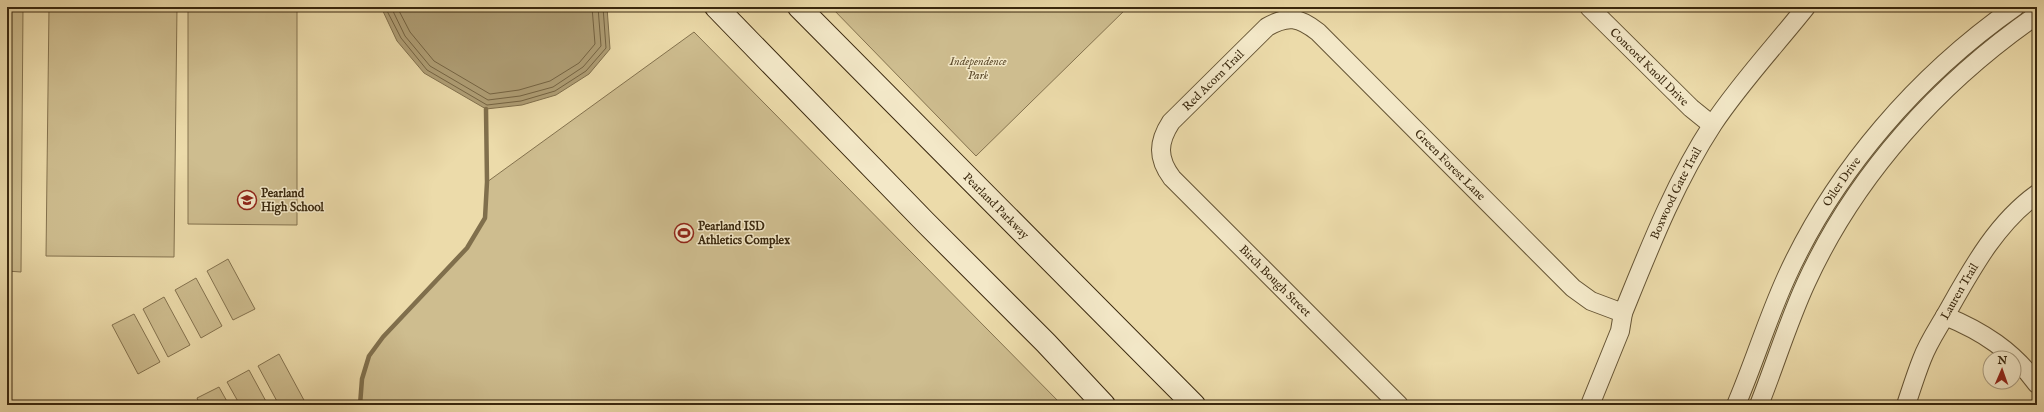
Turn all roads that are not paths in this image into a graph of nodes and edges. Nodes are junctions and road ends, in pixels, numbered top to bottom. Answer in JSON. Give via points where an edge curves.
{"nodes":[{"id":1,"x":716,"y":7,"type":"edge"},
{"id":2,"x":799,"y":7,"type":"edge"},
{"id":3,"x":1589,"y":7,"type":"edge"},
{"id":4,"x":1806,"y":7,"type":"edge"},
{"id":5,"x":2015,"y":7,"type":"edge"},
{"id":6,"x":2037,"y":15,"type":"edge"},
{"id":7,"x":1280,"y":19,"type":"joint"},
{"id":8,"x":1712,"y":125,"type":"junction"},
{"id":9,"x":1160,"y":152,"type":"joint"},
{"id":10,"x":2037,"y":194,"type":"edge"},
{"id":11,"x":1623,"y":313,"type":"junction"},
{"id":12,"x":1945,"y":316,"type":"junction"},
{"id":13,"x":2037,"y":384,"type":"edge"},
{"id":14,"x":1104,"y":405,"type":"edge"},
{"id":15,"x":1194,"y":405,"type":"edge"},
{"id":16,"x":1398,"y":405,"type":"edge"},
{"id":17,"x":1590,"y":405,"type":"edge"},
{"id":18,"x":1736,"y":405,"type":"edge"},
{"id":19,"x":1759,"y":405,"type":"edge"},
{"id":20,"x":1906,"y":405,"type":"edge"}],
"edges":[{"from":1,"to":14,"type":"main road","via":[[1046,342]]},
{"from":2,"to":15,"type":"main road","name":"Pearland Parkway"},
{"from":3,"to":8,"type":"street","name":"Concord Knoll Drive","via":[[1691,108]]},
{"from":4,"to":8,"type":"street","name":"Boxwood Gate Trail","via":[[1768,51]]},
{"from":5,"to":18,"type":"street","name":"Oiler Drive","via":[[1959,50],[1925,82],[1892,117],[1834,192],[1786,277]]},
{"from":6,"to":19,"type":"street","name":"Oiler Drive","via":[[1958,77],[1895,143],[1866,180],[1806,283]]},
{"from":7,"to":9,"type":"street","name":"Red Acorn Trail","via":[[1267,27],[1171,122],[1162,135]]},
{"from":7,"to":11,"type":"street","name":"Green Forest Lane","via":[[1293,18],[1306,22],[1318,32],[1573,288],[1591,301]]},
{"from":8,"to":11,"type":"street","name":"Boxwood Gate Trail","via":[[1675,192]]},
{"from":9,"to":16,"type":"street","name":"Birch Bough Street","via":[[1164,167],[1172,178]]},
{"from":10,"to":12,"type":"street","name":"Lauren Trail","via":[[2023,204],[1982,253]]},
{"from":11,"to":17,"type":"street","name":"Boxwood Gate Trail","via":[[1620,331]]},
{"from":12,"to":13,"type":"street","via":[[1991,338],[2027,371]]},
{"from":12,"to":20,"type":"street","name":"Lauren Trail","via":[[1922,358]]}]}
